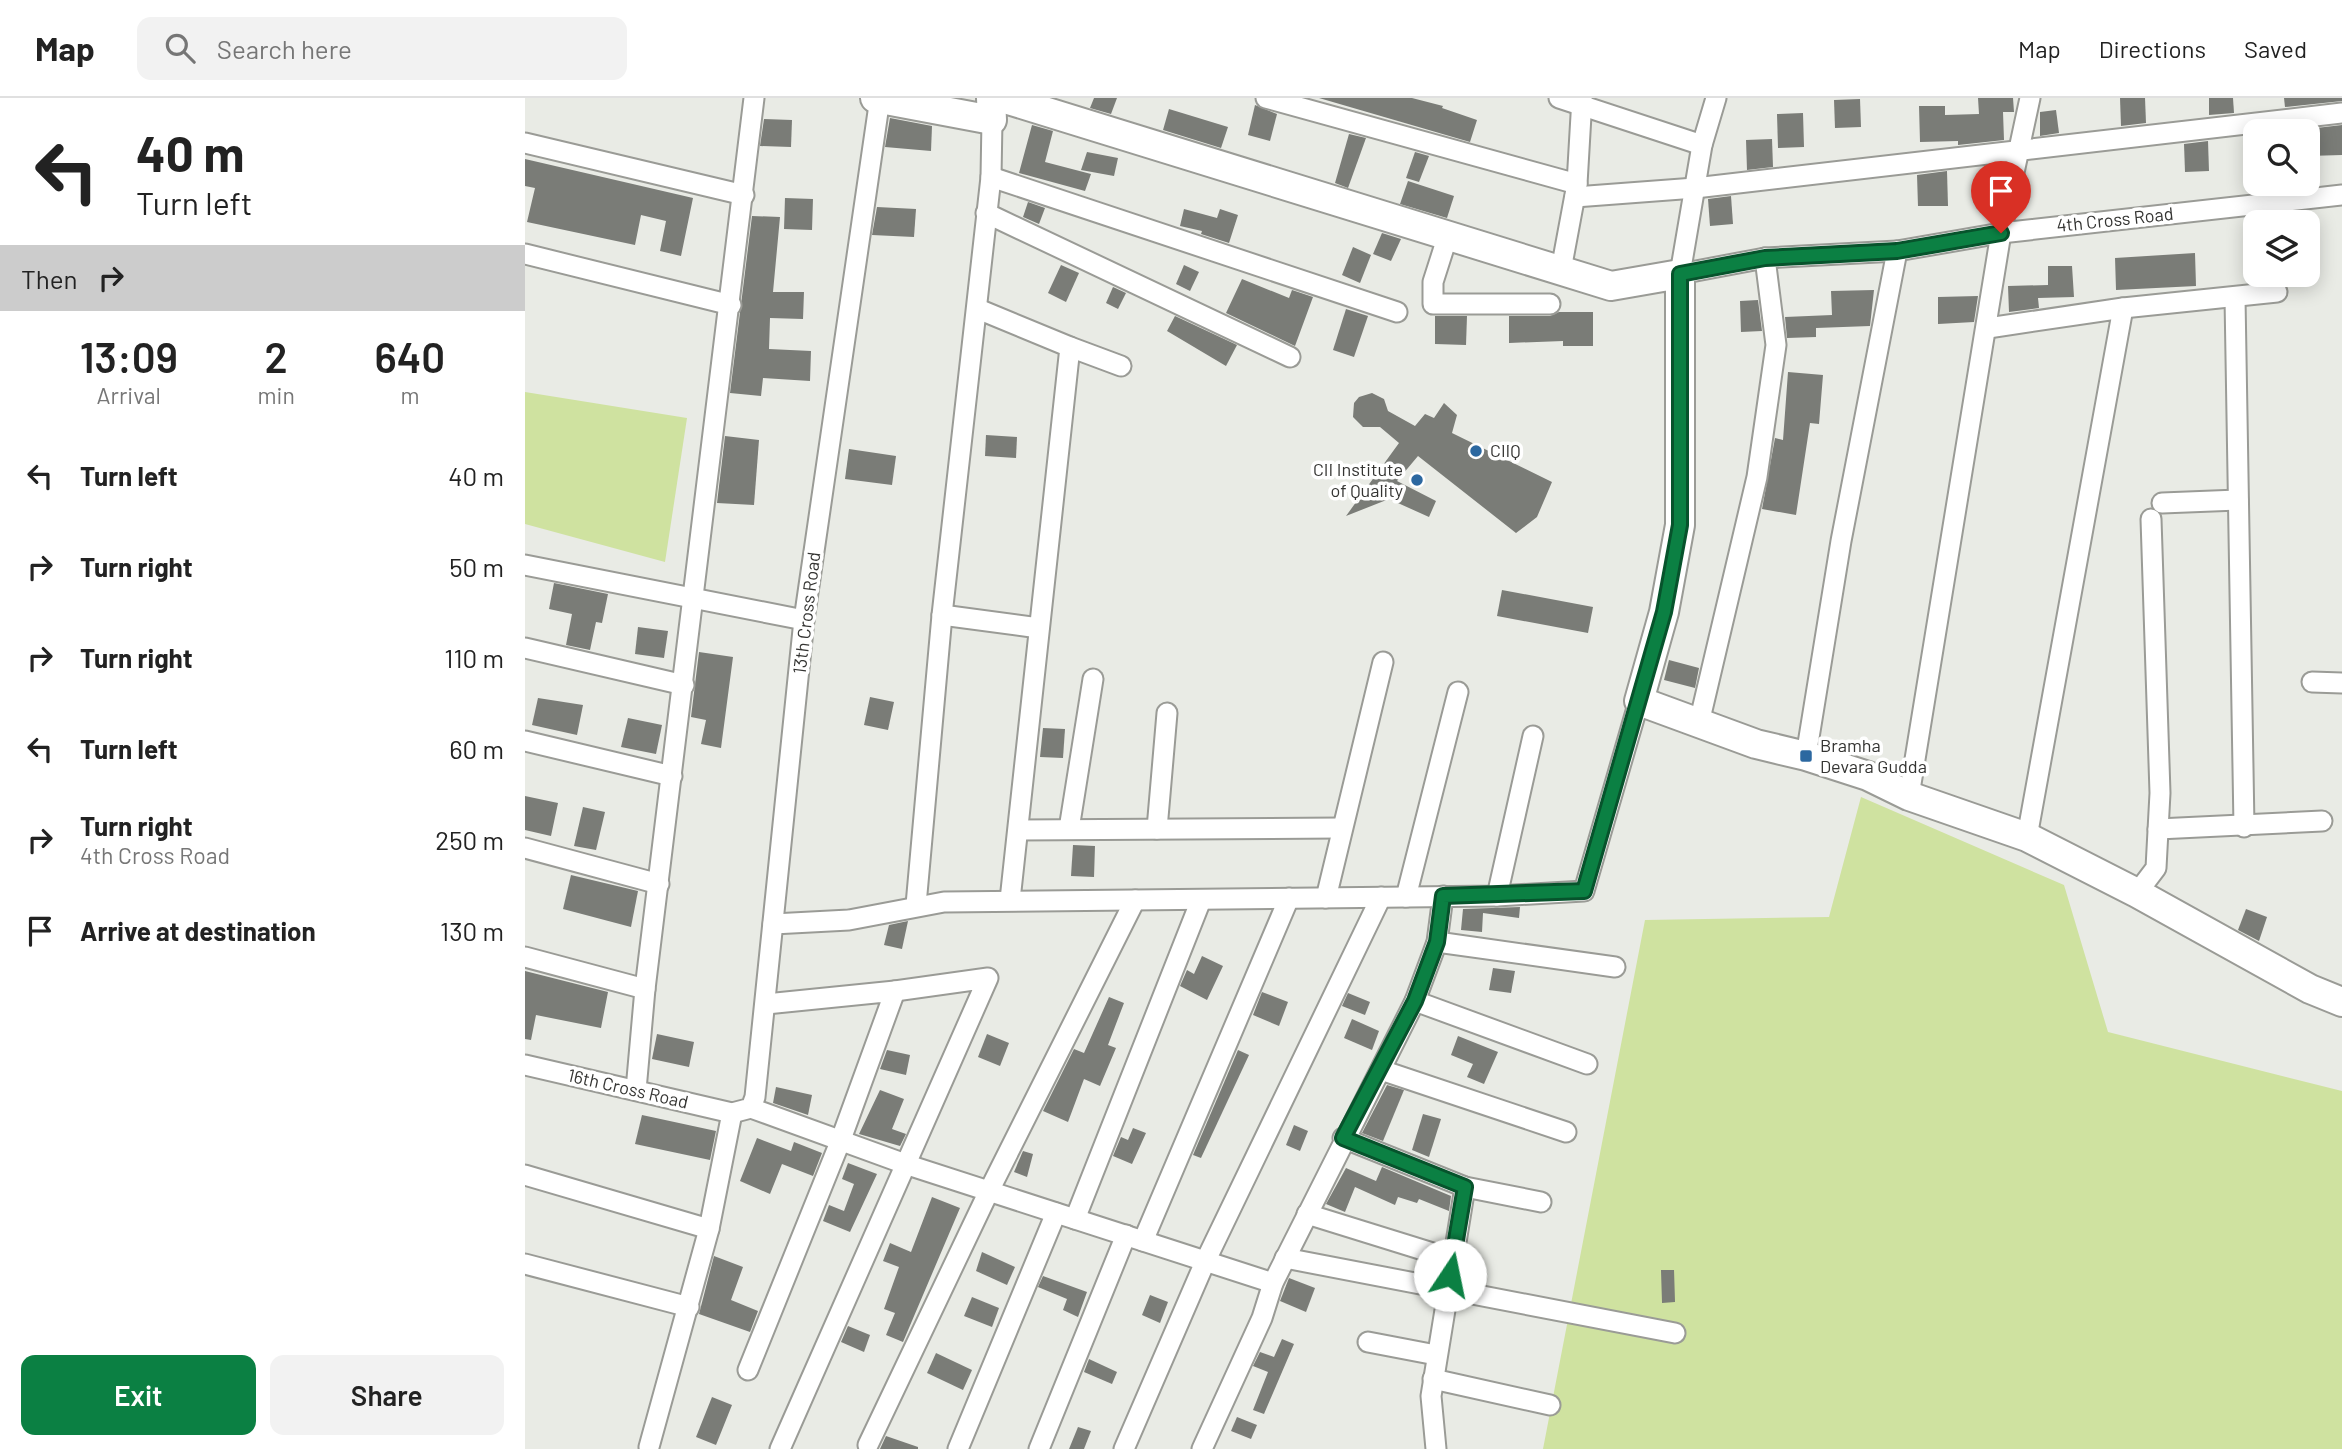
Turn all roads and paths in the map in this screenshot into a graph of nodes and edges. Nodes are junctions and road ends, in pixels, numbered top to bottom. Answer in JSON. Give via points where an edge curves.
{"nodes":[{"id":1,"x":754,"y":98,"type":"edge"},
{"id":2,"x":878,"y":98,"type":"edge"},
{"id":3,"x":1266,"y":98,"type":"edge"},
{"id":4,"x":1559,"y":98,"type":"edge"},
{"id":5,"x":1716,"y":98,"type":"edge"},
{"id":6,"x":2030,"y":98,"type":"edge"},
{"id":7,"x":1582,"y":101,"type":"edge"},
{"id":8,"x":995,"y":105,"type":"edge"},
{"id":9,"x":2342,"y":113,"type":"edge"},
{"id":10,"x":525,"y":143,"type":"edge"},
{"id":11,"x":1702,"y":145,"type":"junction"},
{"id":12,"x":2020,"y":150,"type":"junction"},
{"id":13,"x":991,"y":177,"type":"junction"},
{"id":14,"x":1695,"y":188,"type":"junction"},
{"id":15,"x":1576,"y":190,"type":"junction"},
{"id":16,"x":744,"y":195,"type":"junction"},
{"id":17,"x":2342,"y":195,"type":"edge"},
{"id":18,"x":986,"y":213,"type":"junction"},
{"id":19,"x":2001,"y":233,"type":"junction"},
{"id":20,"x":1448,"y":235,"type":"junction"},
{"id":21,"x":1897,"y":251,"type":"junction"},
{"id":22,"x":525,"y":254,"type":"edge"},
{"id":23,"x":1765,"y":258,"type":"junction"},
{"id":24,"x":1561,"y":270,"type":"junction"},
{"id":25,"x":1680,"y":274,"type":"junction"},
{"id":26,"x":2277,"y":292,"type":"dead end"},
{"id":27,"x":2235,"y":299,"type":"junction"},
{"id":28,"x":1550,"y":304,"type":"dead end"},
{"id":29,"x":731,"y":305,"type":"junction"},
{"id":30,"x":2123,"y":308,"type":"junction"},
{"id":31,"x":978,"y":309,"type":"junction"},
{"id":32,"x":1397,"y":312,"type":"dead end"},
{"id":33,"x":1988,"y":327,"type":"junction"},
{"id":34,"x":1070,"y":347,"type":"junction"},
{"id":35,"x":1290,"y":357,"type":"dead end"},
{"id":36,"x":1121,"y":366,"type":"dead end"},
{"id":37,"x":2238,"y":500,"type":"junction"},
{"id":38,"x":525,"y":565,"type":"edge"},
{"id":39,"x":694,"y":596,"type":"junction"},
{"id":40,"x":942,"y":615,"type":"junction"},
{"id":41,"x":804,"y":620,"type":"junction"},
{"id":42,"x":1039,"y":628,"type":"junction"},
{"id":43,"x":525,"y":648,"type":"edge"},
{"id":44,"x":1383,"y":662,"type":"dead end"},
{"id":45,"x":1093,"y":679,"type":"dead end"},
{"id":46,"x":2312,"y":682,"type":"dead end"},
{"id":47,"x":2342,"y":683,"type":"edge"},
{"id":48,"x":684,"y":685,"type":"junction"},
{"id":49,"x":1458,"y":692,"type":"dead end"},
{"id":50,"x":1639,"y":701,"type":"junction"},
{"id":51,"x":1167,"y":713,"type":"dead end"},
{"id":52,"x":1699,"y":723,"type":"junction"},
{"id":53,"x":1533,"y":736,"type":"dead end"},
{"id":54,"x":525,"y":741,"type":"edge"},
{"id":55,"x":1806,"y":756,"type":"junction"},
{"id":56,"x":672,"y":776,"type":"junction"},
{"id":57,"x":1909,"y":796,"type":"junction"},
{"id":58,"x":2322,"y":821,"type":"dead end"},
{"id":59,"x":2244,"y":827,"type":"junction"},
{"id":60,"x":1341,"y":828,"type":"junction"},
{"id":61,"x":1069,"y":829,"type":"junction"},
{"id":62,"x":1157,"y":829,"type":"junction"},
{"id":63,"x":2158,"y":829,"type":"junction"},
{"id":64,"x":1019,"y":830,"type":"junction"},
{"id":65,"x":2027,"y":837,"type":"junction"},
{"id":66,"x":525,"y":848,"type":"edge"},
{"id":67,"x":659,"y":884,"type":"junction"},
{"id":68,"x":2137,"y":893,"type":"junction"},
{"id":69,"x":1443,"y":896,"type":"junction"},
{"id":70,"x":1497,"y":896,"type":"junction"},
{"id":71,"x":1381,"y":897,"type":"junction"},
{"id":72,"x":1406,"y":897,"type":"junction"},
{"id":73,"x":1289,"y":898,"type":"junction"},
{"id":74,"x":1326,"y":898,"type":"junction"},
{"id":75,"x":1135,"y":900,"type":"junction"},
{"id":76,"x":1201,"y":900,"type":"junction"},
{"id":77,"x":1010,"y":901,"type":"junction"},
{"id":78,"x":916,"y":905,"type":"junction"},
{"id":79,"x":773,"y":924,"type":"junction"},
{"id":80,"x":1437,"y":942,"type":"junction"},
{"id":81,"x":525,"y":957,"type":"edge"},
{"id":82,"x":1615,"y":967,"type":"dead end"},
{"id":83,"x":645,"y":989,"type":"junction"},
{"id":84,"x":895,"y":991,"type":"junction"},
{"id":85,"x":1415,"y":1001,"type":"junction"},
{"id":86,"x":2342,"y":1002,"type":"edge"},
{"id":87,"x":766,"y":1004,"type":"junction"},
{"id":88,"x":1587,"y":1064,"type":"dead end"},
{"id":89,"x":525,"y":1065,"type":"edge"},
{"id":90,"x":1381,"y":1070,"type":"junction"},
{"id":91,"x":636,"y":1090,"type":"junction"},
{"id":92,"x":741,"y":1110,"type":"junction"},
{"id":93,"x":1566,"y":1132,"type":"dead end"},
{"id":94,"x":1343,"y":1138,"type":"junction"},
{"id":95,"x":840,"y":1142,"type":"junction"},
{"id":96,"x":908,"y":1165,"type":"junction"},
{"id":97,"x":525,"y":1175,"type":"edge"},
{"id":98,"x":1465,"y":1187,"type":"junction"},
{"id":99,"x":989,"y":1191,"type":"junction"},
{"id":100,"x":1541,"y":1202,"type":"dead end"},
{"id":101,"x":1056,"y":1213,"type":"junction"},
{"id":102,"x":1307,"y":1214,"type":"junction"},
{"id":103,"x":1075,"y":1219,"type":"junction"},
{"id":104,"x":709,"y":1228,"type":"junction"},
{"id":105,"x":1135,"y":1238,"type":"junction"},
{"id":106,"x":1285,"y":1258,"type":"junction"},
{"id":107,"x":1452,"y":1259,"type":"junction"},
{"id":108,"x":1205,"y":1262,"type":"junction"},
{"id":109,"x":525,"y":1264,"type":"edge"},
{"id":110,"x":1273,"y":1283,"type":"junction"},
{"id":111,"x":1447,"y":1292,"type":"junction"},
{"id":112,"x":689,"y":1307,"type":"junction"},
{"id":113,"x":1675,"y":1333,"type":"dead end"},
{"id":114,"x":1368,"y":1342,"type":"dead end"},
{"id":115,"x":1436,"y":1355,"type":"junction"},
{"id":116,"x":748,"y":1370,"type":"dead end"},
{"id":117,"x":1433,"y":1379,"type":"junction"},
{"id":118,"x":1550,"y":1405,"type":"dead end"},
{"id":119,"x":869,"y":1445,"type":"dead end"},
{"id":120,"x":649,"y":1447,"type":"dead end"},
{"id":121,"x":781,"y":1449,"type":"edge"},
{"id":122,"x":958,"y":1449,"type":"edge"},
{"id":123,"x":1039,"y":1449,"type":"edge"},
{"id":124,"x":1124,"y":1449,"type":"edge"},
{"id":125,"x":1202,"y":1449,"type":"edge"},
{"id":126,"x":1436,"y":1449,"type":"edge"}],
"edges":[{"from":1,"to":16,"type":"street"},
{"from":2,"to":8,"type":"street"},
{"from":2,"to":41,"type":"street","name":"13th Cross Road"},
{"from":3,"to":15,"type":"street"},
{"from":4,"to":7,"type":"street"},
{"from":5,"to":11,"type":"street"},
{"from":6,"to":12,"type":"street"},
{"from":7,"to":11,"type":"street"},
{"from":7,"to":15,"type":"street"},
{"from":8,"to":13,"type":"street"},
{"from":8,"to":20,"type":"street"},
{"from":9,"to":12,"type":"street"},
{"from":10,"to":16,"type":"street"},
{"from":11,"to":14,"type":"street"},
{"from":12,"to":14,"type":"street"},
{"from":12,"to":19,"type":"street"},
{"from":13,"to":18,"type":"street"},
{"from":13,"to":32,"type":"street"},
{"from":14,"to":15,"type":"street"},
{"from":14,"to":25,"type":"street"},
{"from":15,"to":24,"type":"street"},
{"from":16,"to":29,"type":"street"},
{"from":17,"to":19,"type":"street","name":"4th Cross Road"},
{"from":18,"to":31,"type":"street"},
{"from":18,"to":35,"type":"street"},
{"from":19,"to":21,"type":"street","name":"4th Cross Road"},
{"from":19,"to":33,"type":"street"},
{"from":20,"to":24,"type":"street"},
{"from":20,"to":28,"type":"street","via":[[1433,282],[1433,304]]},
{"from":21,"to":23,"type":"street","name":"4th Cross Road"},
{"from":21,"to":55,"type":"street","via":[[1841,541]]},
{"from":22,"to":29,"type":"street"},
{"from":23,"to":25,"type":"street","name":"4th Cross Road"},
{"from":23,"to":52,"type":"street","via":[[1776,345],[1759,464]]},
{"from":24,"to":25,"type":"street","via":[[1611,286]]},
{"from":25,"to":50,"type":"street","via":[[1680,525],[1664,612]]},
{"from":26,"to":27,"type":"street"},
{"from":27,"to":30,"type":"street"},
{"from":27,"to":37,"type":"street"},
{"from":29,"to":39,"type":"street"},
{"from":30,"to":33,"type":"street"},
{"from":30,"to":65,"type":"street"},
{"from":31,"to":34,"type":"street"},
{"from":31,"to":40,"type":"street"},
{"from":33,"to":57,"type":"street"},
{"from":34,"to":36,"type":"street"},
{"from":34,"to":42,"type":"street"},
{"from":37,"to":59,"type":"street"},
{"from":37,"to":63,"type":"street","via":[[2157,511]]},
{"from":38,"to":39,"type":"street"},
{"from":39,"to":41,"type":"street"},
{"from":39,"to":48,"type":"street"},
{"from":40,"to":42,"type":"street"},
{"from":40,"to":78,"type":"street"},
{"from":41,"to":79,"type":"street","name":"13th Cross Road"},
{"from":42,"to":64,"type":"street"},
{"from":43,"to":48,"type":"street"},
{"from":44,"to":60,"type":"street"},
{"from":45,"to":61,"type":"street"},
{"from":46,"to":47,"type":"street"},
{"from":48,"to":56,"type":"street"},
{"from":49,"to":72,"type":"street"},
{"from":50,"to":52,"type":"street"},
{"from":50,"to":70,"type":"street","via":[[1584,891]]},
{"from":51,"to":62,"type":"street"},
{"from":52,"to":55,"type":"street"},
{"from":53,"to":70,"type":"street"},
{"from":54,"to":56,"type":"street"},
{"from":55,"to":57,"type":"street","via":[[1868,776]]},
{"from":56,"to":67,"type":"street"},
{"from":57,"to":65,"type":"street"},
{"from":58,"to":59,"type":"street"},
{"from":59,"to":63,"type":"street"},
{"from":60,"to":62,"type":"street"},
{"from":60,"to":74,"type":"street"},
{"from":61,"to":62,"type":"street"},
{"from":61,"to":64,"type":"street"},
{"from":63,"to":68,"type":"street","via":[[2156,868]]},
{"from":64,"to":77,"type":"street"},
{"from":65,"to":68,"type":"street"},
{"from":66,"to":67,"type":"street"},
{"from":67,"to":83,"type":"street"},
{"from":68,"to":86,"type":"street"},
{"from":69,"to":70,"type":"street"},
{"from":69,"to":72,"type":"street"},
{"from":69,"to":80,"type":"street"},
{"from":71,"to":72,"type":"street"},
{"from":71,"to":74,"type":"street"},
{"from":71,"to":108,"type":"street"},
{"from":73,"to":74,"type":"street"},
{"from":73,"to":76,"type":"street"},
{"from":73,"to":105,"type":"street"},
{"from":75,"to":76,"type":"street"},
{"from":75,"to":77,"type":"street"},
{"from":75,"to":99,"type":"street"},
{"from":76,"to":103,"type":"street"},
{"from":77,"to":78,"type":"street"},
{"from":78,"to":79,"type":"street","via":[[849,920]]},
{"from":79,"to":87,"type":"street","name":"13th Cross Road"},
{"from":80,"to":82,"type":"street"},
{"from":80,"to":85,"type":"street"},
{"from":81,"to":83,"type":"street"},
{"from":83,"to":91,"type":"street"},
{"from":84,"to":87,"type":"street"},
{"from":84,"to":95,"type":"street"},
{"from":84,"to":96,"type":"street","via":[[988,978]]},
{"from":85,"to":88,"type":"street"},
{"from":85,"to":90,"type":"street"},
{"from":87,"to":92,"type":"street","name":"13th Cross Road"},
{"from":89,"to":91,"type":"street","name":"16th Cross Road"},
{"from":90,"to":93,"type":"street"},
{"from":90,"to":94,"type":"street"},
{"from":91,"to":92,"type":"street","name":"16th Cross Road"},
{"from":92,"to":95,"type":"street","name":"16th Cross Road"},
{"from":92,"to":104,"type":"street","name":"13th Cross Road"},
{"from":94,"to":98,"type":"street"},
{"from":94,"to":102,"type":"street"},
{"from":95,"to":96,"type":"street","name":"16th Cross Road"},
{"from":95,"to":116,"type":"street"},
{"from":96,"to":99,"type":"street","name":"16th Cross Road"},
{"from":96,"to":121,"type":"street"},
{"from":97,"to":104,"type":"street"},
{"from":98,"to":100,"type":"street"},
{"from":98,"to":107,"type":"street"},
{"from":99,"to":101,"type":"street","name":"16th Cross Road"},
{"from":99,"to":119,"type":"street"},
{"from":101,"to":103,"type":"street","name":"16th Cross Road"},
{"from":101,"to":122,"type":"street"},
{"from":102,"to":106,"type":"street"},
{"from":102,"to":107,"type":"street"},
{"from":103,"to":105,"type":"street","name":"16th Cross Road"},
{"from":104,"to":112,"type":"street","name":"13th Cross Road"},
{"from":105,"to":108,"type":"street","name":"16th Cross Road"},
{"from":105,"to":123,"type":"street"},
{"from":106,"to":110,"type":"street"},
{"from":106,"to":111,"type":"street"},
{"from":107,"to":111,"type":"street"},
{"from":108,"to":110,"type":"street","name":"16th Cross Road"},
{"from":108,"to":124,"type":"street"},
{"from":109,"to":112,"type":"street"},
{"from":110,"to":125,"type":"street","via":[[1262,1318]]},
{"from":111,"to":113,"type":"street"},
{"from":111,"to":115,"type":"street"},
{"from":112,"to":120,"type":"street","name":"13th Cross Road"},
{"from":114,"to":115,"type":"street"},
{"from":115,"to":117,"type":"street"},
{"from":117,"to":118,"type":"street"},
{"from":117,"to":126,"type":"street","via":[[1430,1406]]}]}
